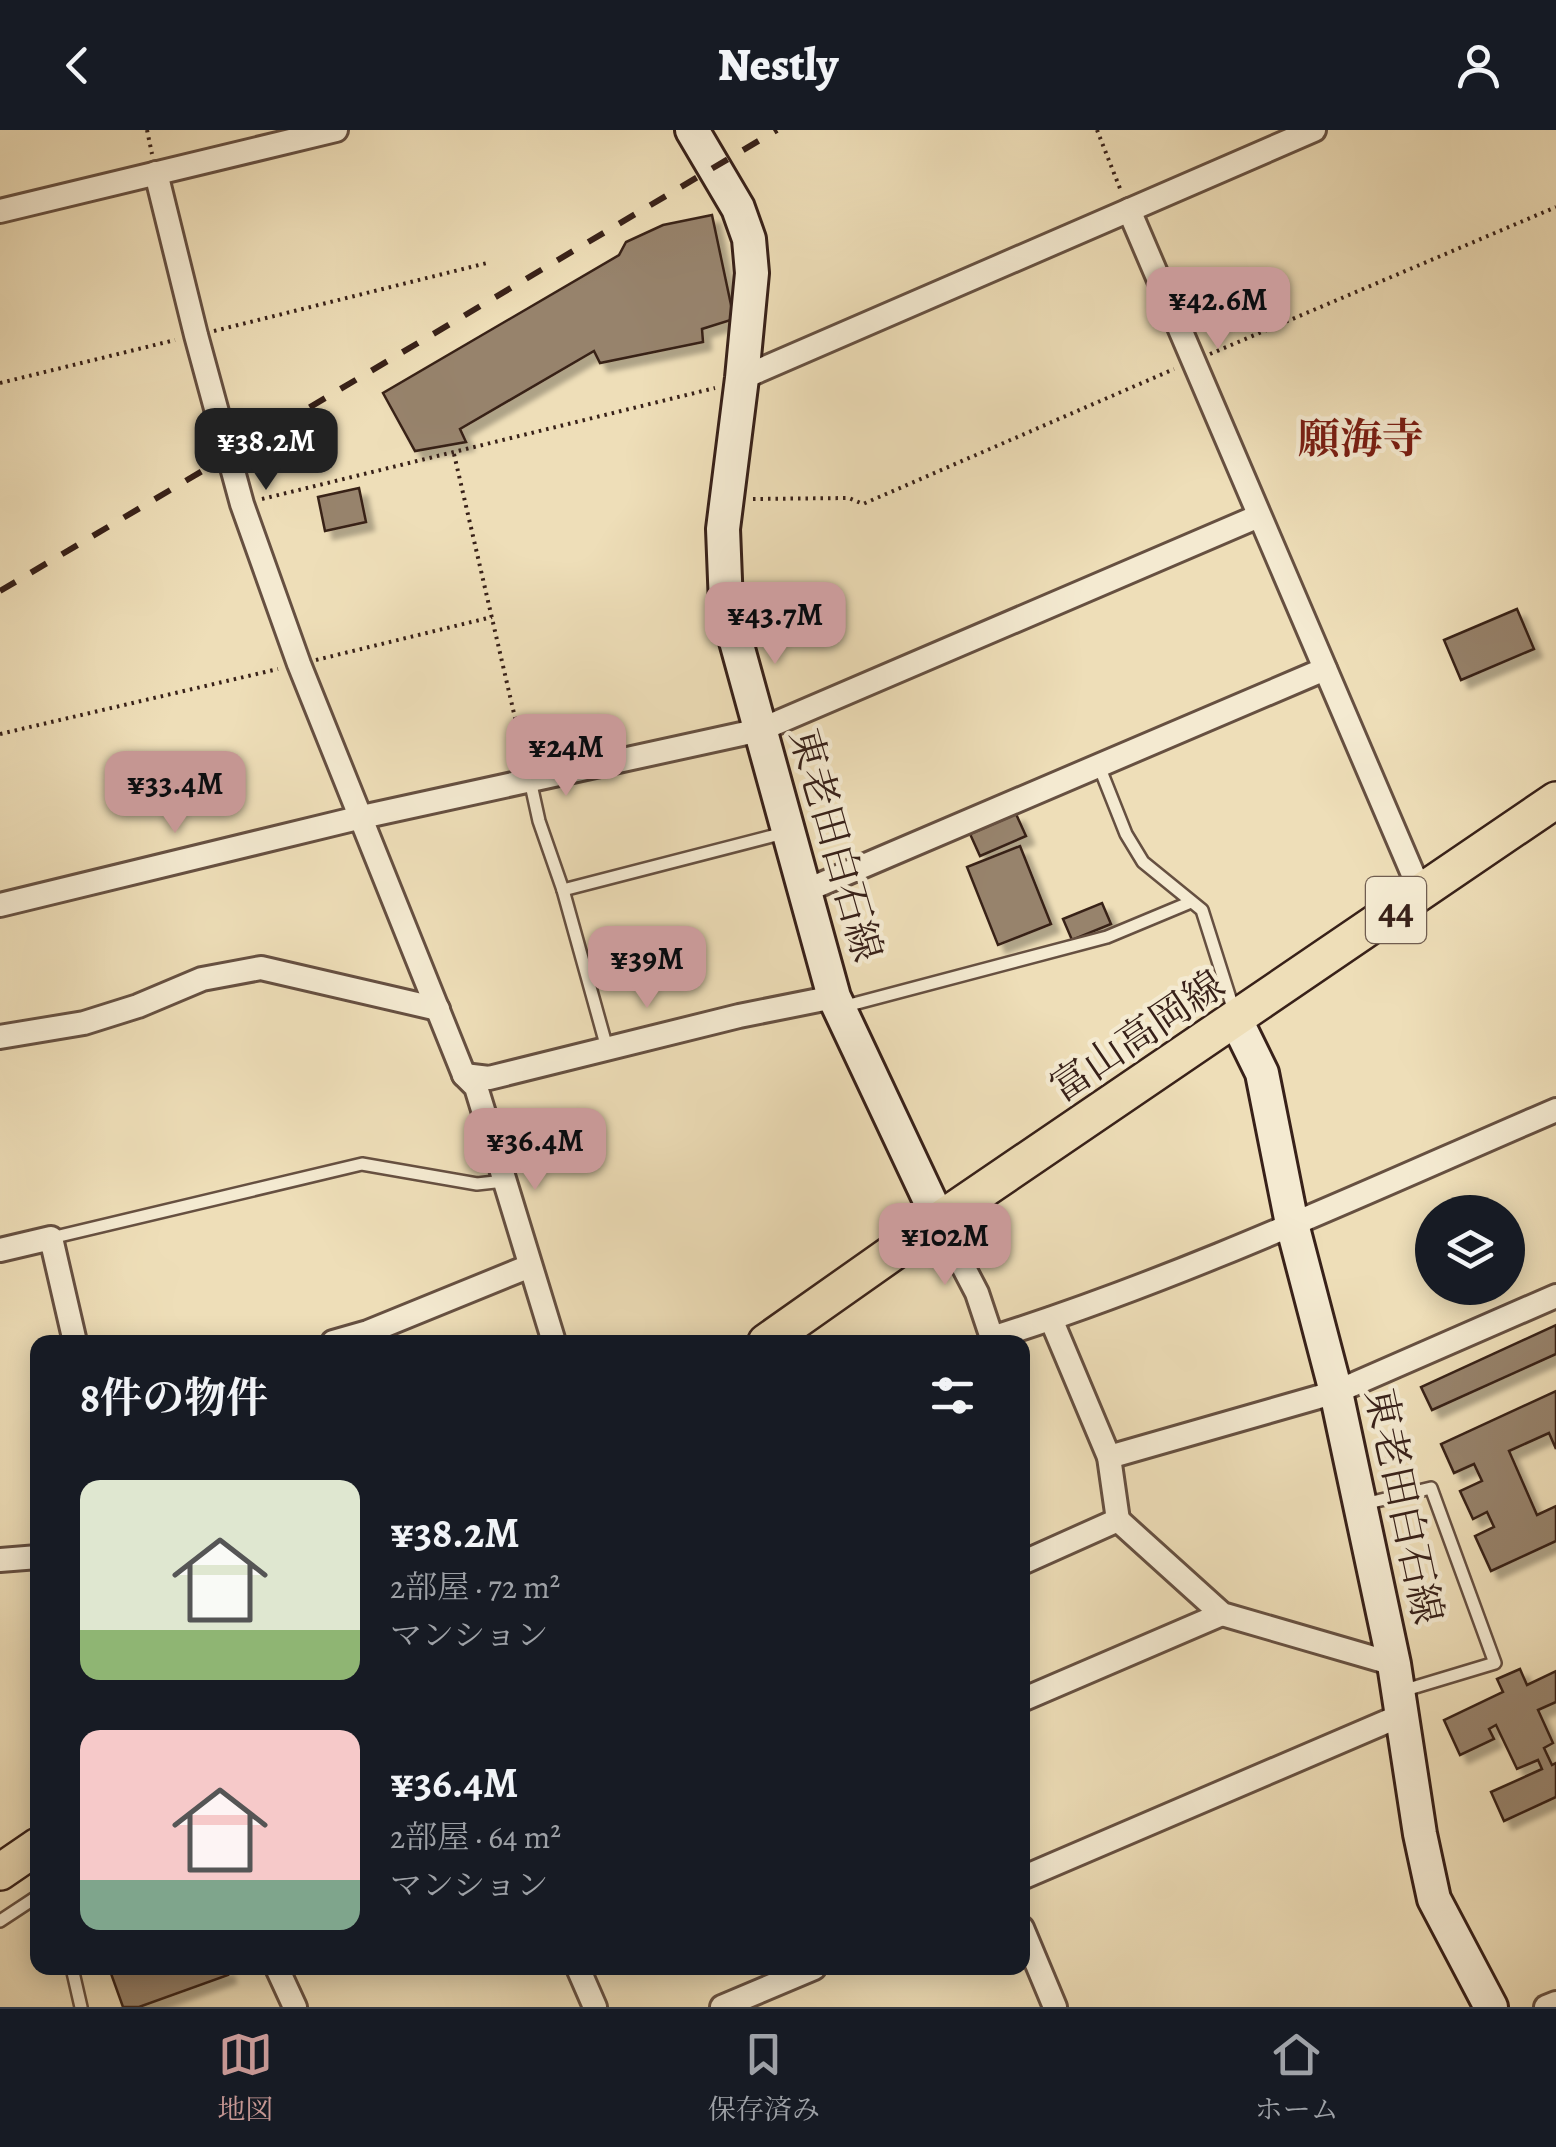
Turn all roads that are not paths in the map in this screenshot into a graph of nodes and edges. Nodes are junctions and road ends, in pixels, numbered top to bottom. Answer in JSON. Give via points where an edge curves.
{"nodes":[{"id":1,"x":336,"y":130,"type":"edge"},
{"id":2,"x":692,"y":130,"type":"edge"},
{"id":3,"x":1314,"y":130,"type":"edge"},
{"id":4,"x":156,"y":173,"type":"junction"},
{"id":5,"x":1128,"y":210,"type":"junction"},
{"id":6,"x":0,"y":211,"type":"edge"},
{"id":7,"x":742,"y":378,"type":"junction"},
{"id":8,"x":1259,"y":516,"type":"junction"},
{"id":9,"x":1325,"y":670,"type":"junction"},
{"id":10,"x":760,"y":730,"type":"junction"},
{"id":11,"x":1099,"y":766,"type":"junction"},
{"id":12,"x":530,"y":780,"type":"junction"},
{"id":13,"x":1556,"y":800,"type":"edge"},
{"id":14,"x":362,"y":817,"type":"junction"},
{"id":15,"x":788,"y":832,"type":"junction"},
{"id":16,"x":564,"y":890,"type":"junction"},
{"id":17,"x":805,"y":891,"type":"junction"},
{"id":18,"x":1421,"y":893,"type":"junction"},
{"id":19,"x":1192,"y":902,"type":"junction"},
{"id":20,"x":0,"y":905,"type":"edge"},
{"id":21,"x":836,"y":1002,"type":"junction"},
{"id":22,"x":438,"y":1009,"type":"junction"},
{"id":23,"x":1236,"y":1020,"type":"junction"},
{"id":24,"x":0,"y":1037,"type":"edge"},
{"id":25,"x":607,"y":1048,"type":"junction"},
{"id":26,"x":464,"y":1076,"type":"junction"},
{"id":27,"x":1556,"y":1110,"type":"edge"},
{"id":28,"x":504,"y":1180,"type":"junction"},
{"id":29,"x":940,"y":1220,"type":"junction"},
{"id":30,"x":1292,"y":1224,"type":"junction"},
{"id":31,"x":52,"y":1238,"type":"junction"},
{"id":32,"x":0,"y":1250,"type":"edge"},
{"id":33,"x":530,"y":1266,"type":"junction"},
{"id":34,"x":1556,"y":1296,"type":"edge"},
{"id":35,"x":1051,"y":1319,"type":"junction"},
{"id":36,"x":73,"y":1335,"type":"edge"},
{"id":37,"x":358,"y":1335,"type":"edge"},
{"id":38,"x":552,"y":1335,"type":"edge"},
{"id":39,"x":776,"y":1335,"type":"edge"},
{"id":40,"x":991,"y":1335,"type":"edge"},
{"id":41,"x":1001,"y":1335,"type":"edge"},
{"id":42,"x":1336,"y":1392,"type":"junction"},
{"id":43,"x":1109,"y":1457,"type":"junction"},
{"id":44,"x":1360,"y":1505,"type":"junction"},
{"id":45,"x":1118,"y":1520,"type":"junction"},
{"id":46,"x":30,"y":1558,"type":"edge"},
{"id":47,"x":1030,"y":1559,"type":"edge"},
{"id":48,"x":0,"y":1560,"type":"edge"},
{"id":49,"x":1222,"y":1614,"type":"junction"},
{"id":50,"x":1398,"y":1690,"type":"junction"},
{"id":51,"x":1030,"y":1697,"type":"edge"},
{"id":52,"x":30,"y":1851,"type":"edge"},
{"id":53,"x":0,"y":1872,"type":"edge"},
{"id":54,"x":1030,"y":1874,"type":"edge"},
{"id":55,"x":30,"y":1901,"type":"edge"},
{"id":56,"x":0,"y":1921,"type":"edge"},
{"id":57,"x":1030,"y":1947,"type":"edge"},
{"id":58,"x":74,"y":1975,"type":"edge"},
{"id":59,"x":280,"y":1975,"type":"edge"},
{"id":60,"x":581,"y":1975,"type":"edge"},
{"id":61,"x":797,"y":1975,"type":"edge"},
{"id":62,"x":1556,"y":2003,"type":"edge"},
{"id":63,"x":82,"y":2007,"type":"edge"},
{"id":64,"x":294,"y":2007,"type":"edge"},
{"id":65,"x":594,"y":2007,"type":"edge"},
{"id":66,"x":722,"y":2007,"type":"edge"},
{"id":67,"x":1056,"y":2007,"type":"edge"},
{"id":68,"x":1492,"y":2007,"type":"edge"},
{"id":69,"x":1546,"y":2007,"type":"edge"}],
"edges":[{"from":1,"to":4,"type":"street"},
{"from":2,"to":7,"type":"main road","name":"東老田白石線","via":[[750,239]]},
{"from":3,"to":5,"type":"street"},
{"from":4,"to":6,"type":"street"},
{"from":4,"to":14,"type":"street","via":[[242,504]]},
{"from":5,"to":7,"type":"street"},
{"from":5,"to":8,"type":"street"},
{"from":7,"to":10,"type":"main road","name":"東老田白石線","via":[[724,530],[726,605]]},
{"from":8,"to":9,"type":"street"},
{"from":8,"to":10,"type":"street"},
{"from":9,"to":11,"type":"street"},
{"from":9,"to":18,"type":"street"},
{"from":10,"to":12,"type":"street"},
{"from":10,"to":15,"type":"main road","name":"東老田白石線"},
{"from":11,"to":17,"type":"street"},
{"from":11,"to":19,"type":"lane","via":[[1143,862]]},
{"from":12,"to":14,"type":"street"},
{"from":12,"to":16,"type":"lane"},
{"from":13,"to":18,"type":"main road","name":"富山高岡線","number":"44"},
{"from":14,"to":20,"type":"street"},
{"from":14,"to":22,"type":"street"},
{"from":15,"to":16,"type":"lane"},
{"from":15,"to":17,"type":"main road","name":"東老田白石線"},
{"from":16,"to":25,"type":"lane"},
{"from":17,"to":21,"type":"main road","name":"東老田白石線"},
{"from":18,"to":23,"type":"main road","name":"富山高岡線","number":"44"},
{"from":19,"to":21,"type":"lane","via":[[1107,938]]},
{"from":19,"to":23,"type":"lane","via":[[1202,910]]},
{"from":21,"to":25,"type":"street"},
{"from":21,"to":29,"type":"main road","name":"東老田白石線"},
{"from":22,"to":24,"type":"street","via":[[261,968],[202,979],[84,1024]]},
{"from":22,"to":26,"type":"street"},
{"from":23,"to":29,"type":"main road","name":"富山高岡線","number":"44"},
{"from":23,"to":30,"type":"main road","name":"東老田白石線","via":[[1262,1072]]},
{"from":25,"to":26,"type":"street","via":[[489,1078]]},
{"from":26,"to":28,"type":"street","via":[[476,1086]]},
{"from":27,"to":30,"type":"street"},
{"from":28,"to":31,"type":"lane","via":[[477,1184],[362,1164]]},
{"from":28,"to":33,"type":"street"},
{"from":29,"to":39,"type":"main road","name":"富山高岡線","number":"44"},
{"from":29,"to":40,"type":"street"},
{"from":30,"to":35,"type":"street"},
{"from":30,"to":42,"type":"main road","name":"東老田白石線"},
{"from":31,"to":32,"type":"street"},
{"from":31,"to":36,"type":"street"},
{"from":33,"to":37,"type":"street"},
{"from":33,"to":38,"type":"street"},
{"from":34,"to":42,"type":"street"},
{"from":35,"to":41,"type":"street"},
{"from":35,"to":43,"type":"street"},
{"from":42,"to":43,"type":"street"},
{"from":42,"to":44,"type":"main road","name":"東老田白石線"},
{"from":43,"to":45,"type":"street"},
{"from":44,"to":50,"type":"main road","name":"東老田白石線"},
{"from":44,"to":50,"type":"lane","via":[[1431,1488],[1495,1663]]},
{"from":45,"to":47,"type":"street"},
{"from":45,"to":49,"type":"street"},
{"from":46,"to":48,"type":"street"},
{"from":49,"to":50,"type":"street"},
{"from":49,"to":51,"type":"street"},
{"from":50,"to":54,"type":"street"},
{"from":50,"to":68,"type":"main road","name":"東老田白石線","via":[[1434,1899]]},
{"from":52,"to":53,"type":"main road"},
{"from":55,"to":56,"type":"lane"},
{"from":57,"to":67,"type":"street"},
{"from":58,"to":63,"type":"lane"},
{"from":59,"to":64,"type":"street"},
{"from":60,"to":65,"type":"street"},
{"from":61,"to":66,"type":"street"},
{"from":62,"to":69,"type":"street"}]}
